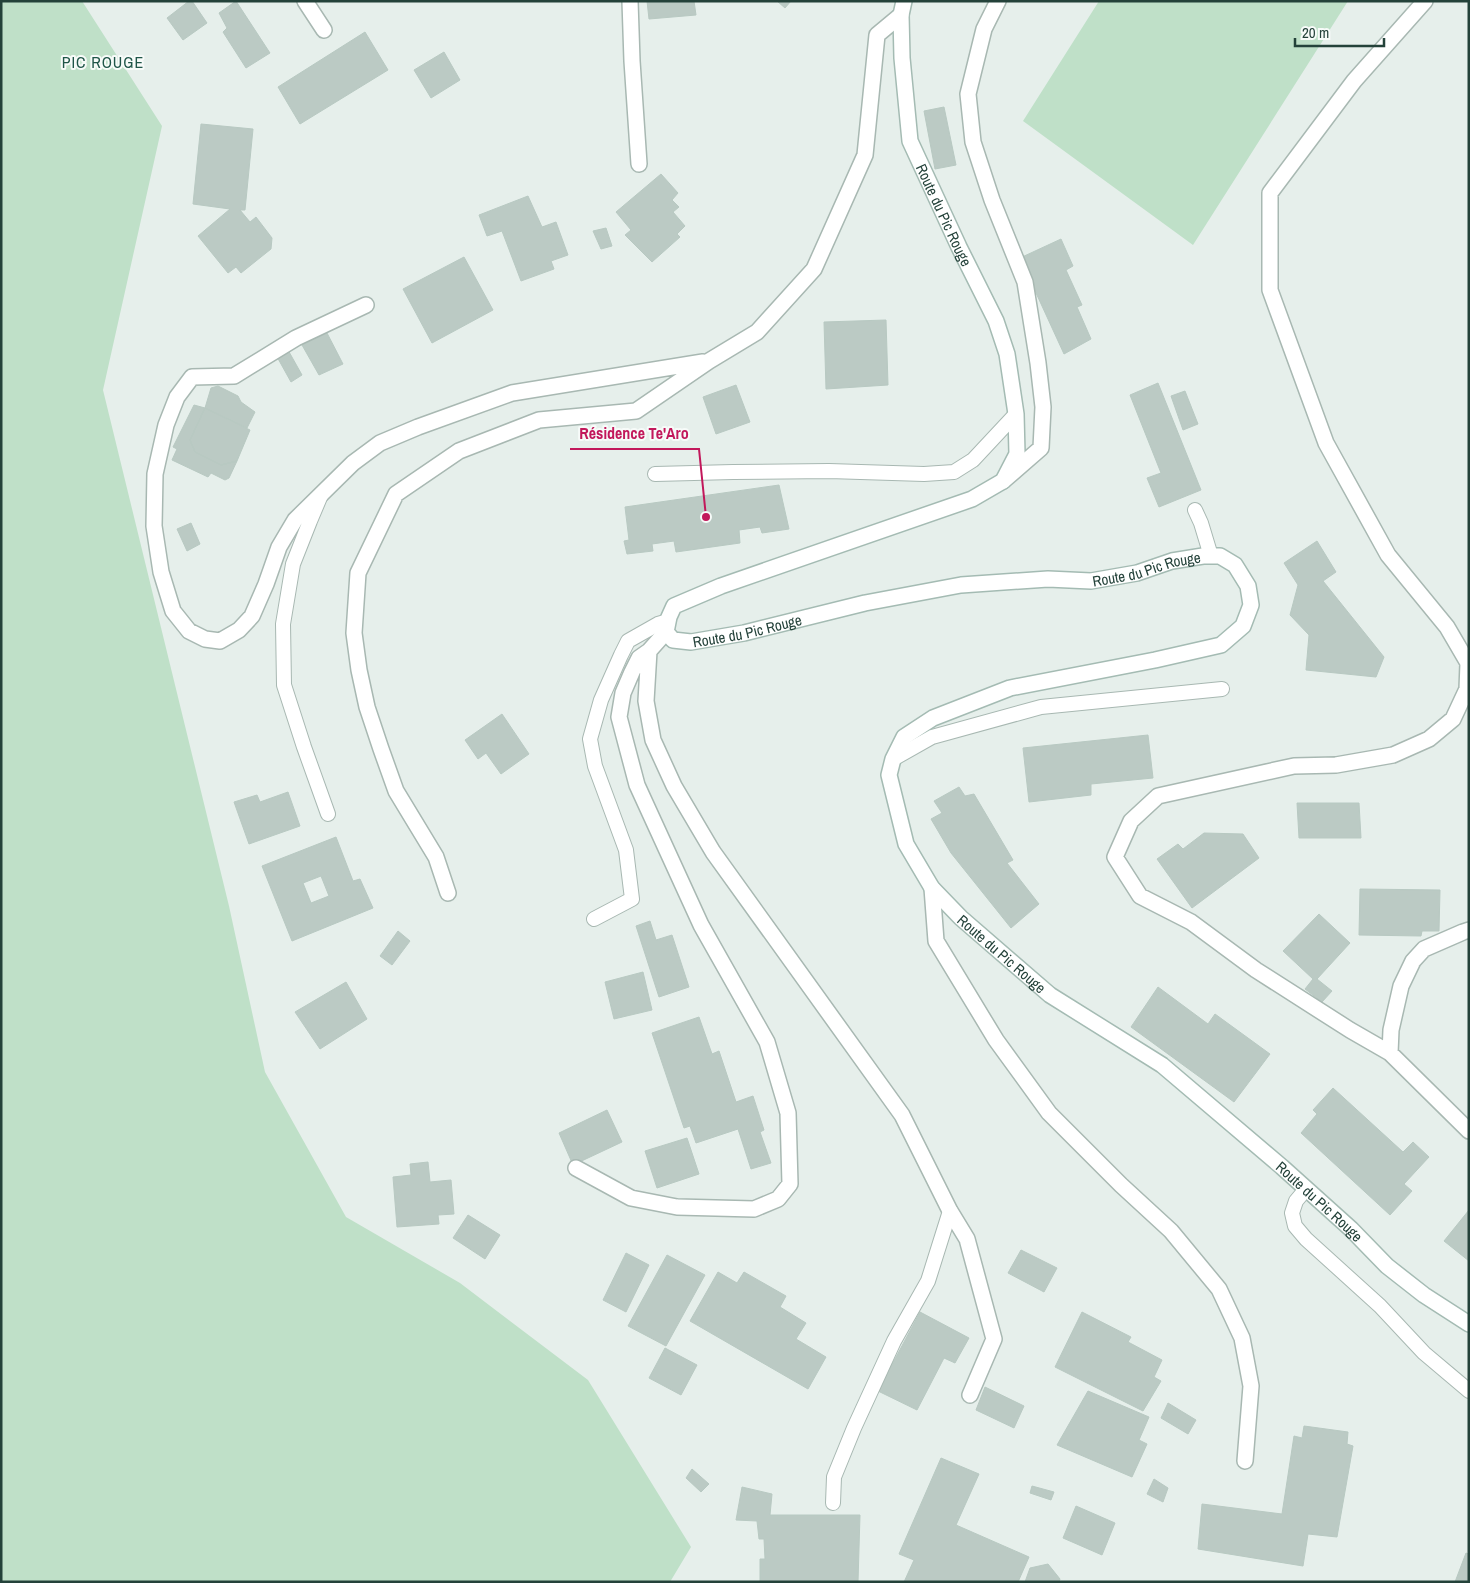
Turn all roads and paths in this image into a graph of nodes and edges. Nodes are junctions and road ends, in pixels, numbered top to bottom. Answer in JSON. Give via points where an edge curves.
{"nodes":[{"id":1,"x":305,"y":1,"type":"edge"},
{"id":2,"x":630,"y":1,"type":"edge"},
{"id":3,"x":998,"y":1,"type":"edge"},
{"id":4,"x":1425,"y":1,"type":"edge"},
{"id":5,"x":903,"y":8,"type":"edge"},
{"id":6,"x":324,"y":30,"type":"dead end"},
{"id":7,"x":639,"y":164,"type":"dead end"},
{"id":8,"x":366,"y":305,"type":"dead end"},
{"id":9,"x":709,"y":362,"type":"junction"},
{"id":10,"x":1016,"y":414,"type":"junction"},
{"id":11,"x":655,"y":474,"type":"dead end"},
{"id":12,"x":1003,"y":481,"type":"junction"},
{"id":13,"x":323,"y":492,"type":"junction"},
{"id":14,"x":1195,"y":510,"type":"dead end"},
{"id":15,"x":1211,"y":556,"type":"junction"},
{"id":16,"x":667,"y":626,"type":"junction"},
{"id":17,"x":649,"y":651,"type":"junction"},
{"id":18,"x":1222,"y":688,"type":"dead end"},
{"id":19,"x":893,"y":759,"type":"junction"},
{"id":20,"x":328,"y":814,"type":"dead end"},
{"id":21,"x":932,"y":888,"type":"junction"},
{"id":22,"x":448,"y":894,"type":"dead end"},
{"id":23,"x":594,"y":919,"type":"dead end"},
{"id":24,"x":1469,"y":930,"type":"edge"},
{"id":25,"x":1390,"y":1053,"type":"junction"},
{"id":26,"x":1469,"y":1131,"type":"edge"},
{"id":27,"x":576,"y":1168,"type":"dead end"},
{"id":28,"x":1306,"y":1189,"type":"junction"},
{"id":29,"x":950,"y":1211,"type":"junction"},
{"id":30,"x":1469,"y":1324,"type":"edge"},
{"id":31,"x":1469,"y":1391,"type":"edge"},
{"id":32,"x":970,"y":1395,"type":"dead end"},
{"id":33,"x":1245,"y":1461,"type":"dead end"},
{"id":34,"x":833,"y":1503,"type":"dead end"}],
"edges":[{"from":1,"to":6,"type":"street"},
{"from":2,"to":7,"type":"street"},
{"from":3,"to":12,"type":"street","via":[[984,29],[968,94],[973,142],[1025,282],[1043,407],[1041,448]]},
{"from":4,"to":25,"type":"street","via":[[1354,81],[1270,194],[1270,290],[1326,442],[1388,555],[1447,627],[1468,663],[1467,689],[1453,719],[1429,739],[1393,755],[1336,765],[1294,766],[1158,796],[1131,821],[1115,857],[1140,896],[1191,922],[1256,970]]},
{"from":5,"to":9,"type":"street","via":[[877,36],[865,155],[814,269],[757,332]]},
{"from":5,"to":10,"type":"street","name":"Route du Pic Rouge","via":[[902,58],[910,141],[996,321],[1007,354]]},
{"from":8,"to":13,"type":"street","via":[[296,338],[234,376],[192,377],[177,397],[166,425],[155,474],[154,526],[161,572],[173,610],[189,631],[220,641],[252,616],[279,547],[295,520]]},
{"from":9,"to":13,"type":"street","via":[[512,393],[380,443],[353,462]]},
{"from":9,"to":22,"type":"street","via":[[636,411],[538,420],[459,451],[396,494],[358,573],[354,633],[367,707],[396,791],[436,857]]},
{"from":10,"to":11,"type":"lane","via":[[973,460],[954,472]]},
{"from":10,"to":12,"type":"street","name":"Route du Pic Rouge","via":[[1017,454]]},
{"from":12,"to":16,"type":"street","via":[[972,499],[721,586],[674,606]]},
{"from":13,"to":20,"type":"lane","via":[[293,564],[283,624],[284,685]]},
{"from":14,"to":15,"type":"lane"},
{"from":15,"to":16,"type":"street","name":"Route du Pic Rouge","via":[[1172,561],[1137,573],[1091,581],[1048,579],[961,585],[691,642],[673,640]]},
{"from":15,"to":19,"type":"street","name":"Route du Pic Rouge","via":[[1220,556],[1235,565],[1248,586],[1251,605],[1243,626],[1221,645],[1010,688],[933,718],[904,737]]},
{"from":16,"to":17,"type":"street"},
{"from":16,"to":23,"type":"lane","via":[[658,624],[628,641],[594,722],[590,740],[595,766],[626,850],[632,899]]},
{"from":17,"to":27,"type":"street","via":[[640,658],[623,694],[619,717],[621,726],[637,785],[701,925],[767,1042],[788,1114],[790,1184],[778,1198],[754,1209],[678,1207],[631,1198]]},
{"from":17,"to":29,"type":"street","via":[[646,701],[650,724],[674,786],[713,852],[902,1115]]},
{"from":18,"to":19,"type":"lane","via":[[1042,707],[932,737]]},
{"from":19,"to":21,"type":"street","name":"Route du Pic Rouge","via":[[889,774],[906,844]]},
{"from":21,"to":28,"type":"street","name":"Route du Pic Rouge","via":[[961,918],[1050,995],[1162,1065]]},
{"from":21,"to":33,"type":"street","via":[[936,941],[996,1040],[1048,1113],[1171,1231],[1218,1289],[1242,1338],[1251,1386]]},
{"from":24,"to":25,"type":"street","via":[[1424,949],[1413,962],[1401,986],[1391,1030]]},
{"from":25,"to":26,"type":"street"},
{"from":28,"to":30,"type":"street","name":"Route du Pic Rouge","via":[[1387,1266]]},
{"from":28,"to":31,"type":"lane","via":[[1292,1212],[1295,1226],[1380,1306],[1424,1353]]},
{"from":29,"to":32,"type":"street","via":[[967,1239],[994,1339]]},
{"from":29,"to":34,"type":"lane","via":[[928,1281],[894,1341],[834,1477]]}]}
